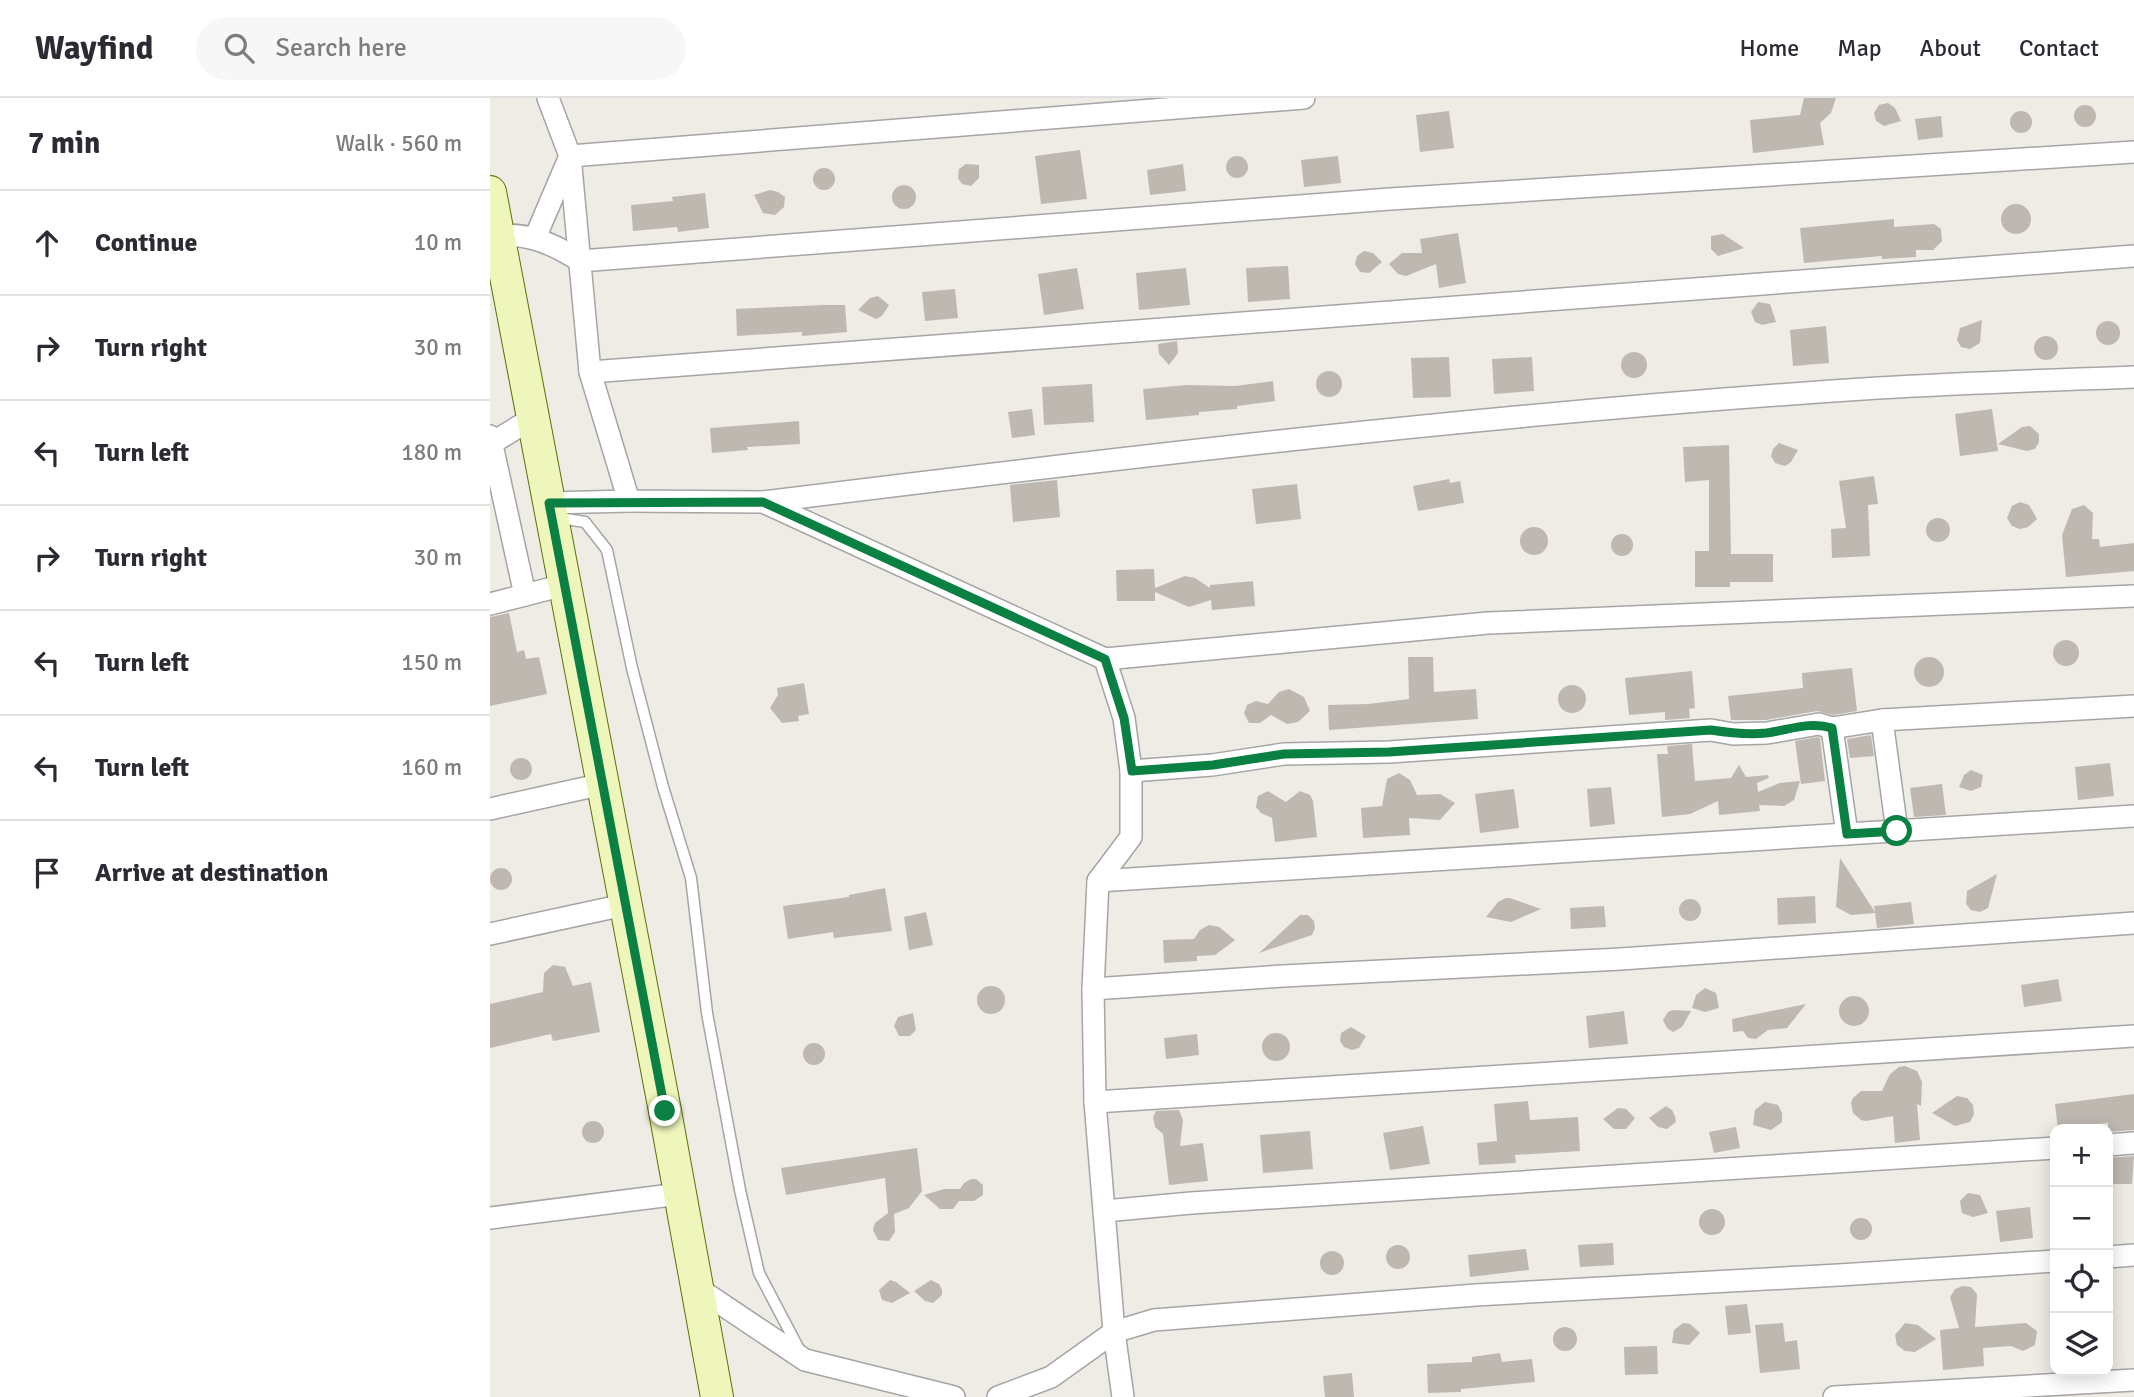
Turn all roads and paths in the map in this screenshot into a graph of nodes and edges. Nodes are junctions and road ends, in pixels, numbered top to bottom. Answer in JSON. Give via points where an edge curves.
{"nodes":[{"id":1,"x":548,"y":98,"type":"edge"},
{"id":2,"x":1304,"y":98,"type":"edge"},
{"id":3,"x":2134,"y":152,"type":"edge"},
{"id":4,"x":570,"y":156,"type":"junction"},
{"id":5,"x":490,"y":192,"type":"edge"},
{"id":6,"x":494,"y":237,"type":"edge"},
{"id":7,"x":535,"y":238,"type":"junction"},
{"id":8,"x":2134,"y":256,"type":"edge"},
{"id":9,"x":580,"y":261,"type":"junction"},
{"id":10,"x":590,"y":373,"type":"junction"},
{"id":11,"x":2134,"y":377,"type":"edge"},
{"id":12,"x":533,"y":418,"type":"junction"},
{"id":13,"x":491,"y":441,"type":"edge"},
{"id":14,"x":629,"y":502,"type":"junction"},
{"id":15,"x":763,"y":502,"type":"junction"},
{"id":16,"x":550,"y":510,"type":"junction"},
{"id":17,"x":564,"y":585,"type":"junction"},
{"id":18,"x":525,"y":595,"type":"junction"},
{"id":19,"x":2134,"y":596,"type":"edge"},
{"id":20,"x":490,"y":604,"type":"edge"},
{"id":21,"x":1105,"y":659,"type":"junction"},
{"id":22,"x":2134,"y":706,"type":"edge"},
{"id":23,"x":1882,"y":720,"type":"junction"},
{"id":24,"x":1832,"y":728,"type":"junction"},
{"id":25,"x":1132,"y":771,"type":"junction"},
{"id":26,"x":603,"y":784,"type":"junction"},
{"id":27,"x":490,"y":809,"type":"edge"},
{"id":28,"x":2134,"y":816,"type":"edge"},
{"id":29,"x":1897,"y":831,"type":"junction"},
{"id":30,"x":1847,"y":834,"type":"junction"},
{"id":31,"x":1098,"y":881,"type":"junction"},
{"id":32,"x":624,"y":905,"type":"junction"},
{"id":33,"x":2134,"y":923,"type":"edge"},
{"id":34,"x":490,"y":934,"type":"edge"},
{"id":35,"x":1093,"y":989,"type":"junction"},
{"id":36,"x":2134,"y":1036,"type":"edge"},
{"id":37,"x":1096,"y":1102,"type":"junction"},
{"id":38,"x":2134,"y":1143,"type":"edge"},
{"id":39,"x":2113,"y":1145,"type":"edge"},
{"id":40,"x":2050,"y":1148,"type":"edge"},
{"id":41,"x":679,"y":1194,"type":"junction"},
{"id":42,"x":1105,"y":1211,"type":"junction"},
{"id":43,"x":490,"y":1218,"type":"edge"},
{"id":44,"x":2134,"y":1255,"type":"edge"},
{"id":45,"x":2113,"y":1257,"type":"edge"},
{"id":46,"x":2050,"y":1261,"type":"edge"},
{"id":47,"x":696,"y":1287,"type":"junction"},
{"id":48,"x":1114,"y":1332,"type":"junction"},
{"id":49,"x":805,"y":1360,"type":"junction"},
{"id":50,"x":2134,"y":1380,"type":"edge"},
{"id":51,"x":717,"y":1397,"type":"edge"},
{"id":52,"x":954,"y":1397,"type":"edge"},
{"id":53,"x":999,"y":1397,"type":"edge"},
{"id":54,"x":1123,"y":1397,"type":"edge"},
{"id":55,"x":1834,"y":1397,"type":"edge"}],
"edges":[{"from":1,"to":4,"type":"street"},
{"from":2,"to":4,"type":"street"},
{"from":3,"to":9,"type":"street","via":[[1390,199]]},
{"from":4,"to":7,"type":"street"},
{"from":4,"to":9,"type":"street"},
{"from":5,"to":6,"type":"main road"},
{"from":6,"to":7,"type":"street"},
{"from":6,"to":12,"type":"main road"},
{"from":7,"to":9,"type":"street"},
{"from":8,"to":10,"type":"street"},
{"from":9,"to":10,"type":"street"},
{"from":10,"to":14,"type":"street"},
{"from":11,"to":15,"type":"street","via":[[1879,388],[1614,409],[1088,462]]},
{"from":12,"to":13,"type":"street"},
{"from":12,"to":16,"type":"main road"},
{"from":13,"to":18,"type":"street"},
{"from":14,"to":15,"type":"street"},
{"from":14,"to":16,"type":"street"},
{"from":15,"to":21,"type":"street"},
{"from":16,"to":17,"type":"main road"},
{"from":16,"to":49,"type":"lane","via":[[585,522],[607,551],[642,708],[691,878],[707,1013],[759,1273]]},
{"from":17,"to":18,"type":"street"},
{"from":17,"to":26,"type":"main road"},
{"from":18,"to":20,"type":"street"},
{"from":19,"to":21,"type":"street","via":[[1488,623]]},
{"from":21,"to":25,"type":"street","via":[[1124,718]]},
{"from":22,"to":23,"type":"street"},
{"from":23,"to":24,"type":"street"},
{"from":23,"to":29,"type":"street"},
{"from":24,"to":25,"type":"street","via":[[1819,724],[1767,733],[1711,730],[1389,752],[1284,754]]},
{"from":24,"to":30,"type":"street"},
{"from":25,"to":31,"type":"street","via":[[1131,837]]},
{"from":26,"to":27,"type":"street"},
{"from":26,"to":32,"type":"main road"},
{"from":28,"to":29,"type":"street"},
{"from":29,"to":30,"type":"street"},
{"from":30,"to":31,"type":"street"},
{"from":31,"to":35,"type":"street"},
{"from":32,"to":34,"type":"street"},
{"from":32,"to":41,"type":"main road"},
{"from":33,"to":35,"type":"street"},
{"from":35,"to":37,"type":"street"},
{"from":36,"to":37,"type":"street"},
{"from":37,"to":42,"type":"street"},
{"from":38,"to":39,"type":"street"},
{"from":40,"to":42,"type":"street"},
{"from":41,"to":43,"type":"street"},
{"from":41,"to":47,"type":"main road"},
{"from":42,"to":48,"type":"street"},
{"from":44,"to":45,"type":"street"},
{"from":46,"to":48,"type":"street","via":[[1307,1308],[1154,1320]]},
{"from":47,"to":49,"type":"street"},
{"from":47,"to":51,"type":"main road"},
{"from":48,"to":53,"type":"street","via":[[1051,1377]]},
{"from":48,"to":54,"type":"street"},
{"from":49,"to":52,"type":"street"},
{"from":50,"to":55,"type":"street"}]}
